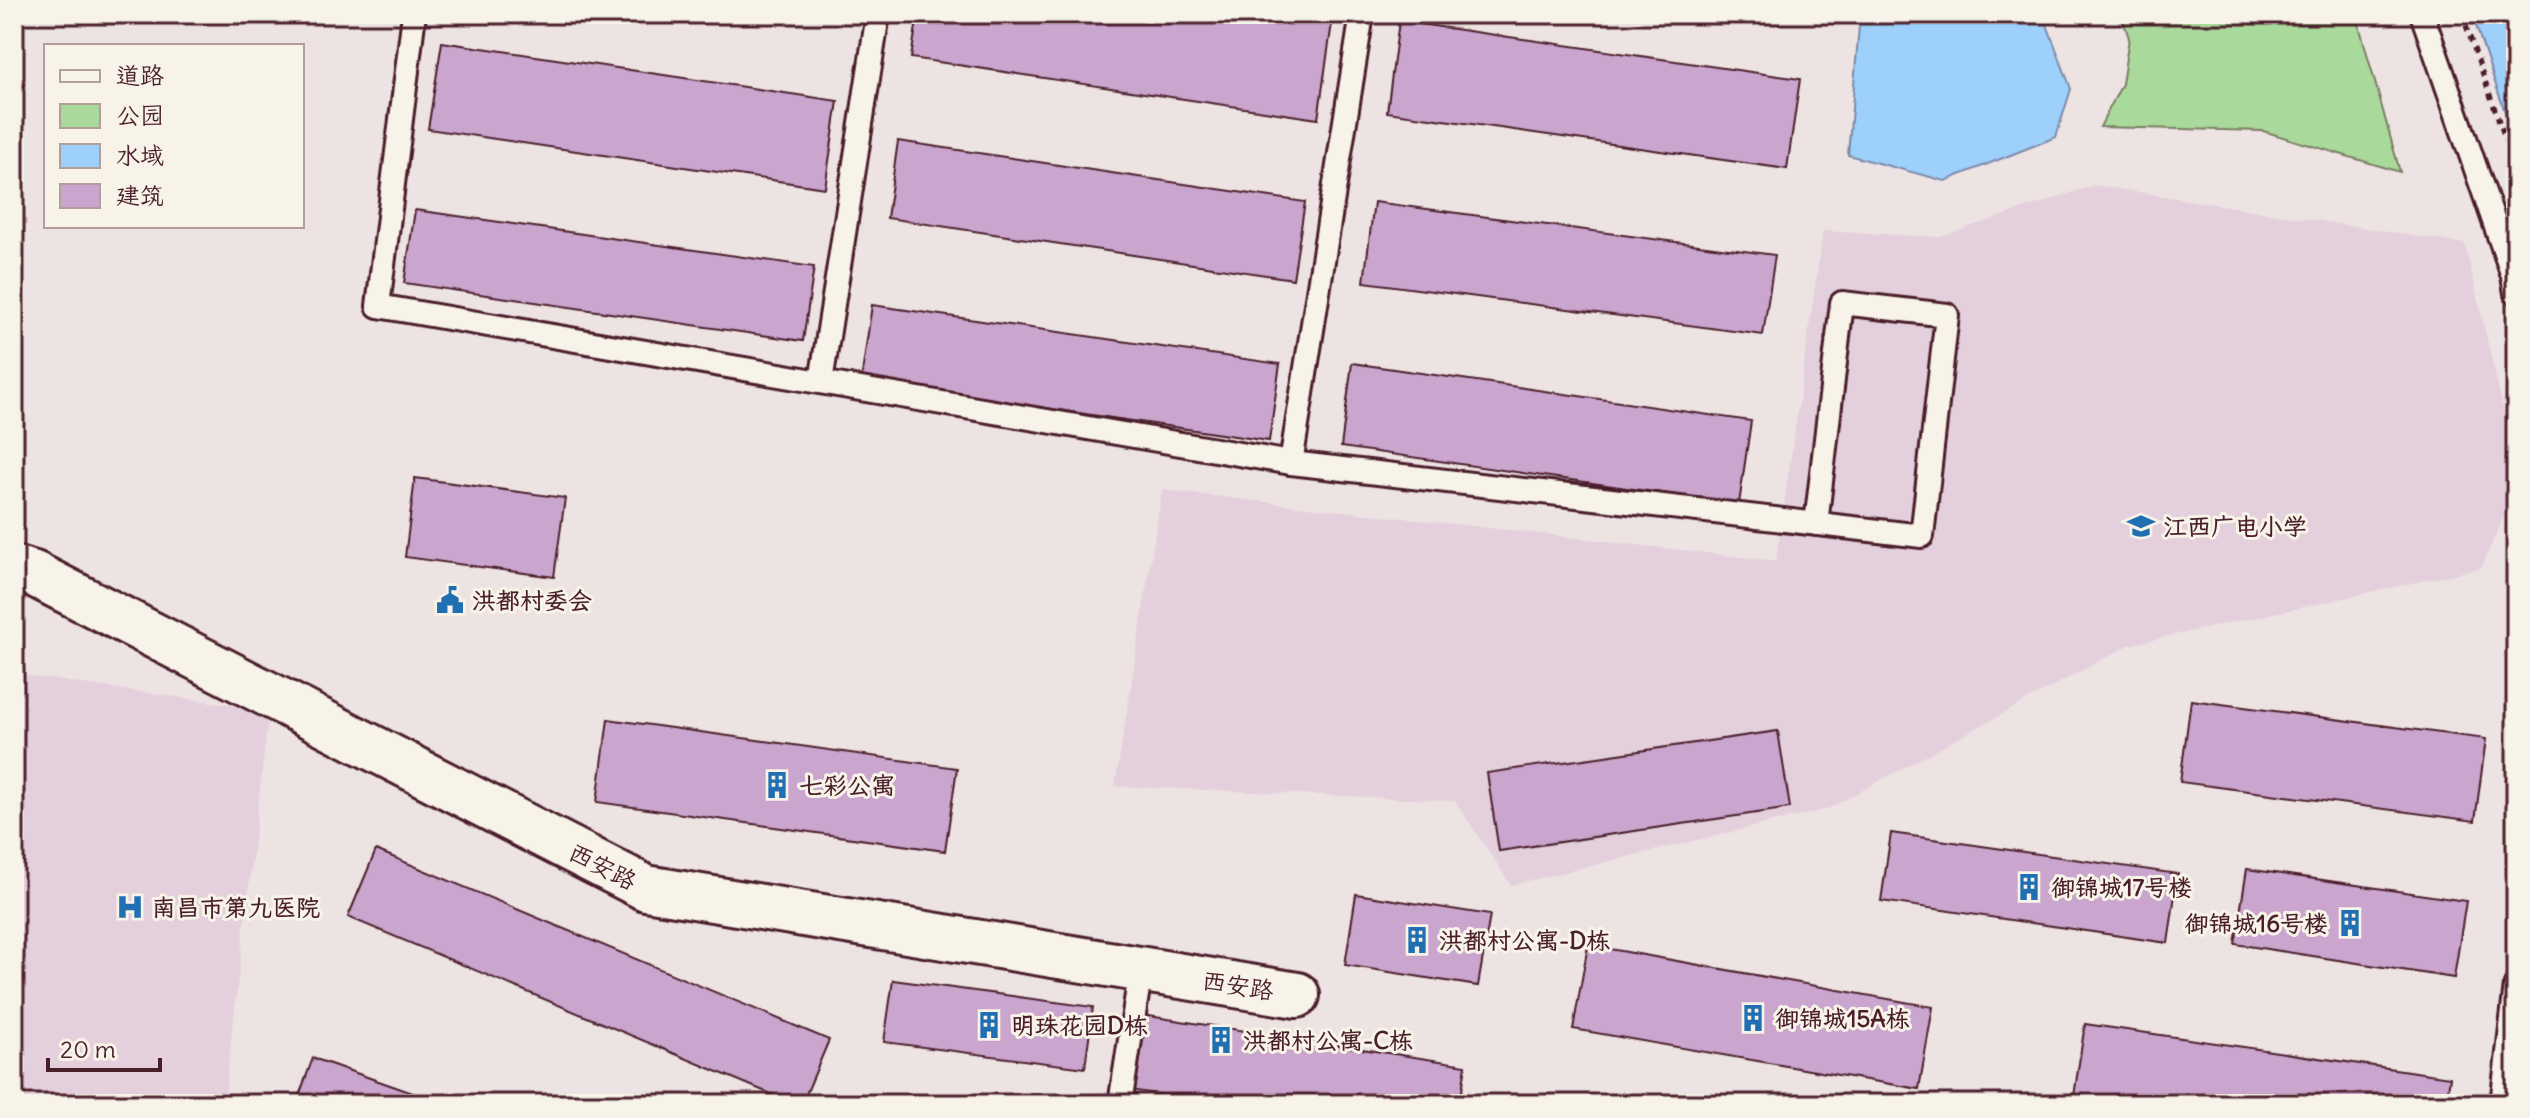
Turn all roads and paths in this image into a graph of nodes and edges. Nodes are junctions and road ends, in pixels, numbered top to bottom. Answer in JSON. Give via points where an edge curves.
{"nodes":[{"id":1,"x":414,"y":14,"type":"edge"},
{"id":2,"x":878,"y":14,"type":"edge"},
{"id":3,"x":1362,"y":14,"type":"edge"},
{"id":4,"x":2422,"y":14,"type":"edge"},
{"id":5,"x":2462,"y":14,"type":"edge"},
{"id":6,"x":2516,"y":170,"type":"edge"},
{"id":7,"x":2516,"y":293,"type":"edge"},
{"id":8,"x":821,"y":382,"type":"junction"},
{"id":9,"x":1291,"y":463,"type":"junction"},
{"id":10,"x":1816,"y":524,"type":"junction"},
{"id":11,"x":14,"y":568,"type":"edge"},
{"id":12,"x":1141,"y":969,"type":"junction"},
{"id":13,"x":2516,"y":985,"type":"edge"},
{"id":14,"x":1297,"y":995,"type":"dead end"},
{"id":15,"x":1120,"y":1104,"type":"edge"},
{"id":16,"x":2502,"y":1104,"type":"edge"}],
"edges":[{"from":1,"to":8,"type":"lane","via":[[378,306]]},
{"from":2,"to":8,"type":"lane"},
{"from":3,"to":9,"type":"lane"},
{"from":4,"to":7,"type":"lane"},
{"from":5,"to":6,"type":"path"},
{"from":8,"to":9,"type":"lane"},
{"from":9,"to":10,"type":"lane"},
{"from":10,"to":10,"type":"lane","via":[[1922,536],[1947,315],[1842,303]]},
{"from":11,"to":12,"type":"street","name":"西安路","via":[[646,888]]},
{"from":12,"to":14,"type":"street","name":"西安路"},
{"from":12,"to":15,"type":"lane"},
{"from":13,"to":16,"type":"lane"}]}
